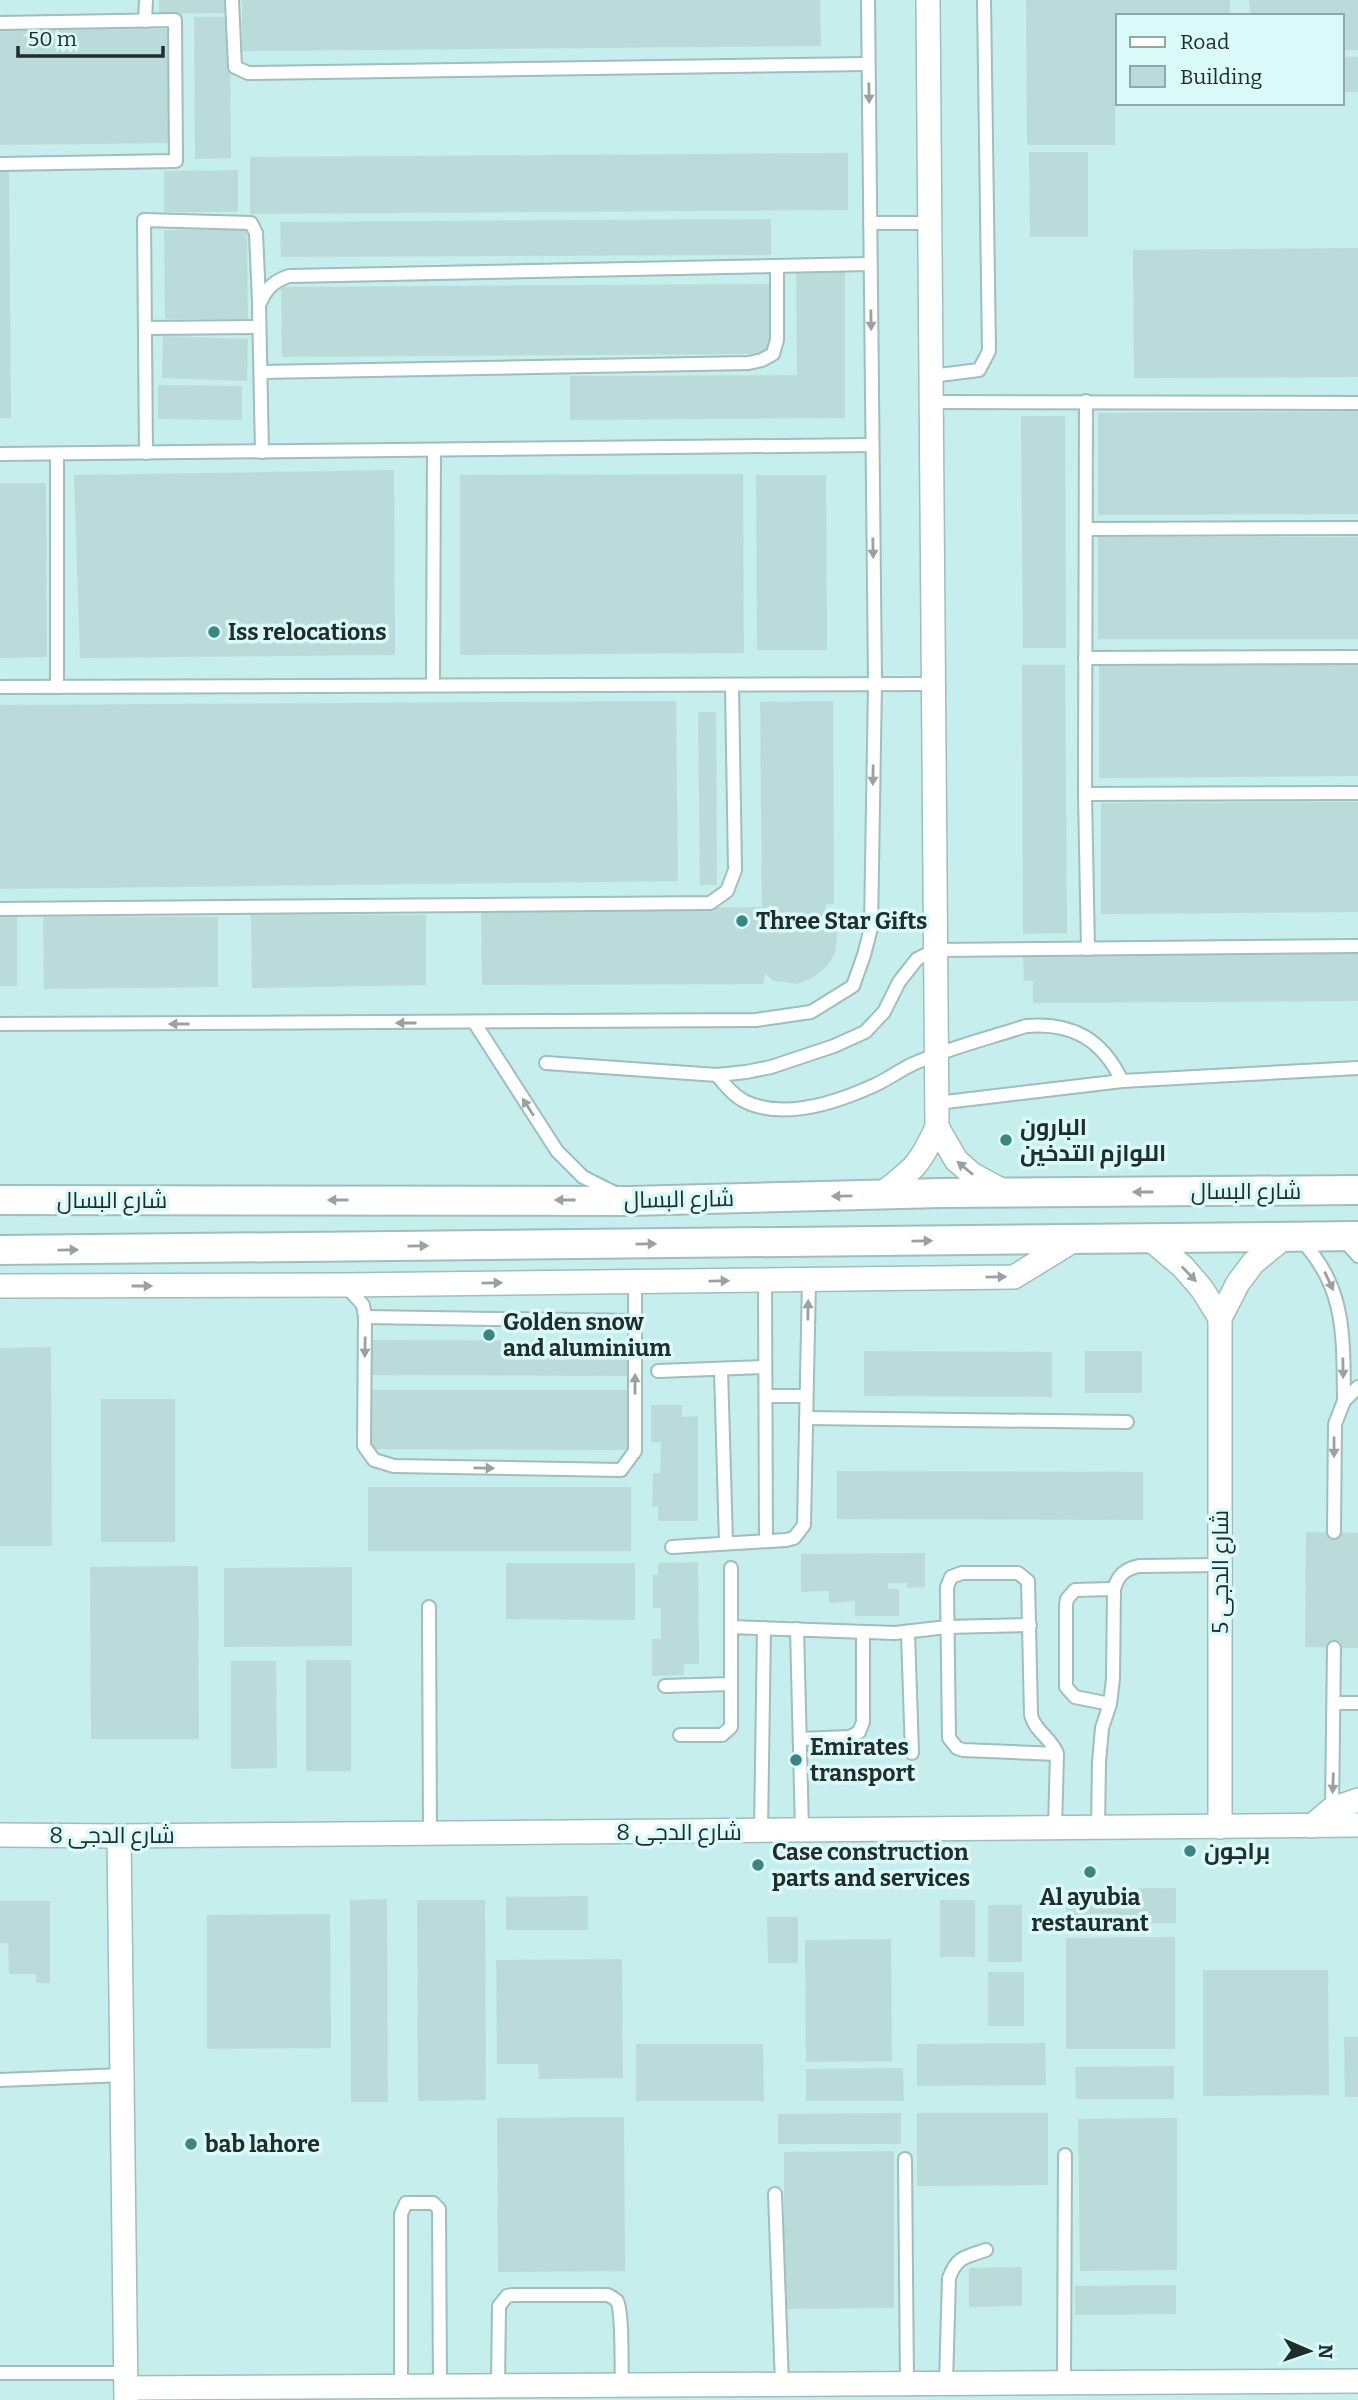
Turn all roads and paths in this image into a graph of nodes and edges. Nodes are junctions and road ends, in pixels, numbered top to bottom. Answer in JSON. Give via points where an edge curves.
{"nodes":[{"id":1,"x":146,"y":0,"type":"edge"},
{"id":2,"x":232,"y":0,"type":"edge"},
{"id":3,"x":868,"y":0,"type":"edge"},
{"id":4,"x":929,"y":0,"type":"edge"},
{"id":5,"x":984,"y":0,"type":"edge"},
{"id":6,"x":145,"y":21,"type":"junction"},
{"id":7,"x":0,"y":23,"type":"edge"},
{"id":8,"x":868,"y":64,"type":"junction"},
{"id":9,"x":0,"y":164,"type":"edge"},
{"id":10,"x":870,"y":223,"type":"junction"},
{"id":11,"x":929,"y":223,"type":"junction"},
{"id":12,"x":870,"y":264,"type":"junction"},
{"id":13,"x":777,"y":266,"type":"junction"},
{"id":14,"x":259,"y":305,"type":"junction"},
{"id":15,"x":259,"y":327,"type":"junction"},
{"id":16,"x":145,"y":328,"type":"junction"},
{"id":17,"x":261,"y":372,"type":"junction"},
{"id":18,"x":931,"y":376,"type":"junction"},
{"id":19,"x":1086,"y":401,"type":"junction"},
{"id":20,"x":932,"y":402,"type":"junction"},
{"id":21,"x":1358,"y":402,"type":"edge"},
{"id":22,"x":872,"y":445,"type":"junction"},
{"id":23,"x":434,"y":450,"type":"junction"},
{"id":24,"x":262,"y":452,"type":"junction"},
{"id":25,"x":146,"y":453,"type":"junction"},
{"id":26,"x":0,"y":454,"type":"edge"},
{"id":27,"x":57,"y":454,"type":"junction"},
{"id":28,"x":1358,"y":528,"type":"edge"},
{"id":29,"x":1086,"y":529,"type":"junction"},
{"id":30,"x":1358,"y":657,"type":"edge"},
{"id":31,"x":1086,"y":658,"type":"junction"},
{"id":32,"x":875,"y":683,"type":"junction"},
{"id":33,"x":934,"y":684,"type":"junction"},
{"id":34,"x":433,"y":685,"type":"junction"},
{"id":35,"x":732,"y":685,"type":"junction"},
{"id":36,"x":0,"y":687,"type":"edge"},
{"id":37,"x":57,"y":687,"type":"junction"},
{"id":38,"x":1358,"y":793,"type":"edge"},
{"id":39,"x":1085,"y":794,"type":"junction"},
{"id":40,"x":0,"y":909,"type":"edge"},
{"id":41,"x":1358,"y":946,"type":"edge"},
{"id":42,"x":1087,"y":949,"type":"junction"},
{"id":43,"x":936,"y":950,"type":"junction"},
{"id":44,"x":474,"y":1022,"type":"junction"},
{"id":45,"x":0,"y":1024,"type":"edge"},
{"id":46,"x":936,"y":1056,"type":"junction"},
{"id":47,"x":546,"y":1063,"type":"dead end"},
{"id":48,"x":1358,"y":1068,"type":"edge"},
{"id":49,"x":717,"y":1075,"type":"junction"},
{"id":50,"x":1122,"y":1082,"type":"junction"},
{"id":51,"x":937,"y":1103,"type":"junction"},
{"id":52,"x":937,"y":1127,"type":"junction"},
{"id":53,"x":1358,"y":1190,"type":"edge"},
{"id":54,"x":1007,"y":1193,"type":"junction"},
{"id":55,"x":880,"y":1195,"type":"junction"},
{"id":56,"x":0,"y":1200,"type":"edge"},
{"id":57,"x":629,"y":1200,"type":"junction"},
{"id":58,"x":1291,"y":1236,"type":"junction"},
{"id":59,"x":1149,"y":1238,"type":"junction"},
{"id":60,"x":1076,"y":1239,"type":"junction"},
{"id":61,"x":1352,"y":1242,"type":"edge"},
{"id":62,"x":0,"y":1250,"type":"edge"},
{"id":63,"x":765,"y":1280,"type":"junction"},
{"id":64,"x":808,"y":1280,"type":"junction"},
{"id":65,"x":635,"y":1282,"type":"junction"},
{"id":66,"x":345,"y":1285,"type":"junction"},
{"id":67,"x":0,"y":1286,"type":"edge"},
{"id":68,"x":365,"y":1317,"type":"junction"},
{"id":69,"x":1220,"y":1318,"type":"junction"},
{"id":70,"x":635,"y":1321,"type":"junction"},
{"id":71,"x":765,"y":1367,"type":"junction"},
{"id":72,"x":721,"y":1369,"type":"junction"},
{"id":73,"x":659,"y":1371,"type":"dead end"},
{"id":74,"x":1358,"y":1387,"type":"edge"},
{"id":75,"x":766,"y":1396,"type":"junction"},
{"id":76,"x":806,"y":1396,"type":"junction"},
{"id":77,"x":1344,"y":1401,"type":"junction"},
{"id":78,"x":806,"y":1418,"type":"junction"},
{"id":79,"x":1127,"y":1422,"type":"dead end"},
{"id":80,"x":1334,"y":1532,"type":"dead end"},
{"id":81,"x":766,"y":1541,"type":"junction"},
{"id":82,"x":726,"y":1544,"type":"junction"},
{"id":83,"x":672,"y":1547,"type":"dead end"},
{"id":84,"x":1220,"y":1564,"type":"junction"},
{"id":85,"x":732,"y":1568,"type":"dead end"},
{"id":86,"x":1114,"y":1589,"type":"junction"},
{"id":87,"x":429,"y":1607,"type":"dead end"},
{"id":88,"x":1030,"y":1625,"type":"junction"},
{"id":89,"x":731,"y":1627,"type":"junction"},
{"id":90,"x":947,"y":1627,"type":"junction"},
{"id":91,"x":764,"y":1628,"type":"junction"},
{"id":92,"x":797,"y":1629,"type":"junction"},
{"id":93,"x":863,"y":1632,"type":"junction"},
{"id":94,"x":908,"y":1633,"type":"junction"},
{"id":95,"x":1334,"y":1648,"type":"dead end"},
{"id":96,"x":731,"y":1684,"type":"junction"},
{"id":97,"x":666,"y":1686,"type":"dead end"},
{"id":98,"x":1334,"y":1703,"type":"junction"},
{"id":99,"x":1358,"y":1703,"type":"edge"},
{"id":100,"x":1110,"y":1704,"type":"junction"},
{"id":101,"x":680,"y":1735,"type":"dead end"},
{"id":102,"x":800,"y":1739,"type":"junction"},
{"id":103,"x":912,"y":1753,"type":"dead end"},
{"id":104,"x":1057,"y":1754,"type":"junction"},
{"id":105,"x":1358,"y":1800,"type":"edge"},
{"id":106,"x":1332,"y":1809,"type":"junction"},
{"id":107,"x":1358,"y":1825,"type":"edge"},
{"id":108,"x":1312,"y":1826,"type":"junction"},
{"id":109,"x":1220,"y":1827,"type":"junction"},
{"id":110,"x":1055,"y":1828,"type":"junction"},
{"id":111,"x":1098,"y":1828,"type":"junction"},
{"id":112,"x":802,"y":1830,"type":"junction"},
{"id":113,"x":761,"y":1831,"type":"junction"},
{"id":114,"x":430,"y":1834,"type":"junction"},
{"id":115,"x":0,"y":1835,"type":"edge"},
{"id":116,"x":119,"y":1836,"type":"junction"},
{"id":117,"x":123,"y":2075,"type":"junction"},
{"id":118,"x":0,"y":2080,"type":"edge"},
{"id":119,"x":1065,"y":2155,"type":"dead end"},
{"id":120,"x":905,"y":2159,"type":"dead end"},
{"id":121,"x":775,"y":2194,"type":"dead end"},
{"id":122,"x":986,"y":2250,"type":"dead end"},
{"id":123,"x":0,"y":2373,"type":"edge"},
{"id":124,"x":1358,"y":2381,"type":"edge"},
{"id":125,"x":1064,"y":2382,"type":"junction"},
{"id":126,"x":907,"y":2383,"type":"junction"},
{"id":127,"x":946,"y":2383,"type":"junction"},
{"id":128,"x":621,"y":2384,"type":"junction"},
{"id":129,"x":782,"y":2384,"type":"junction"},
{"id":130,"x":401,"y":2385,"type":"junction"},
{"id":131,"x":440,"y":2385,"type":"junction"},
{"id":132,"x":498,"y":2385,"type":"junction"},
{"id":133,"x":126,"y":2387,"type":"edge"},
{"id":134,"x":840,"y":2392,"type":"edge"},
{"id":135,"x":296,"y":2393,"type":"edge"}],
"edges":[{"from":1,"to":6,"type":"lane"},
{"from":2,"to":8,"type":"lane","via":[[235,68],[247,73]]},
{"from":3,"to":8,"type":"lane"},
{"from":4,"to":11,"type":"street"},
{"from":5,"to":18,"type":"lane","via":[[989,351],[979,370]]},
{"from":6,"to":7,"type":"lane"},
{"from":6,"to":9,"type":"lane","via":[[175,20],[176,161]]},
{"from":8,"to":10,"type":"lane","one_way":true},
{"from":10,"to":11,"type":"lane"},
{"from":10,"to":12,"type":"lane"},
{"from":11,"to":18,"type":"street"},
{"from":12,"to":13,"type":"lane"},
{"from":12,"to":22,"type":"lane","one_way":true},
{"from":13,"to":14,"type":"lane","via":[[289,276],[274,282]]},
{"from":13,"to":17,"type":"lane","via":[[773,354],[749,363]]},
{"from":14,"to":15,"type":"lane"},
{"from":14,"to":16,"type":"lane","via":[[256,233],[251,223],[144,220]]},
{"from":15,"to":16,"type":"lane"},
{"from":15,"to":17,"type":"lane"},
{"from":16,"to":25,"type":"lane"},
{"from":17,"to":24,"type":"lane"},
{"from":18,"to":20,"type":"street"},
{"from":19,"to":20,"type":"lane"},
{"from":19,"to":21,"type":"lane"},
{"from":19,"to":29,"type":"lane"},
{"from":20,"to":33,"type":"street"},
{"from":22,"to":23,"type":"lane"},
{"from":22,"to":32,"type":"lane","one_way":true},
{"from":23,"to":24,"type":"lane"},
{"from":23,"to":34,"type":"lane"},
{"from":24,"to":25,"type":"lane"},
{"from":25,"to":27,"type":"lane"},
{"from":26,"to":27,"type":"lane"},
{"from":27,"to":37,"type":"lane"},
{"from":28,"to":29,"type":"lane"},
{"from":29,"to":31,"type":"lane"},
{"from":30,"to":31,"type":"lane"},
{"from":31,"to":39,"type":"lane"},
{"from":32,"to":33,"type":"lane"},
{"from":32,"to":35,"type":"lane"},
{"from":32,"to":44,"type":"lane","one_way":true,"via":[[871,928],[853,986],[811,1012],[756,1020]]},
{"from":33,"to":43,"type":"street"},
{"from":34,"to":35,"type":"lane"},
{"from":34,"to":37,"type":"lane"},
{"from":35,"to":40,"type":"lane","via":[[735,870],[727,891],[710,903]]},
{"from":36,"to":37,"type":"lane"},
{"from":38,"to":39,"type":"lane"},
{"from":39,"to":42,"type":"lane"},
{"from":41,"to":42,"type":"lane"},
{"from":42,"to":43,"type":"lane"},
{"from":43,"to":46,"type":"street"},
{"from":43,"to":49,"type":"lane","via":[[917,959],[884,1012],[865,1032],[771,1066]]},
{"from":44,"to":45,"type":"lane","one_way":true},
{"from":57,"to":44,"type":"lane","one_way":true,"via":[[583,1177],[557,1151]]},
{"from":46,"to":49,"type":"lane","via":[[830,1102],[798,1109],[745,1101]]},
{"from":46,"to":50,"type":"lane","via":[[1026,1026],[1060,1027],[1076,1032],[1104,1052]]},
{"from":46,"to":51,"type":"street"},
{"from":47,"to":49,"type":"lane"},
{"from":48,"to":50,"type":"lane"},
{"from":50,"to":51,"type":"lane"},
{"from":51,"to":52,"type":"street"},
{"from":54,"to":52,"type":"street","one_way":true,"via":[[956,1160]]},
{"from":52,"to":55,"type":"street","via":[[912,1171]]},
{"from":53,"to":54,"type":"street","name":"شارع البسال","one_way":true},
{"from":54,"to":55,"type":"street","name":"شارع البسال"},
{"from":55,"to":57,"type":"street","name":"شارع البسال","one_way":true},
{"from":57,"to":56,"type":"street","name":"شارع البسال","one_way":true},
{"from":58,"to":59,"type":"street","name":"شارع البسال"},
{"from":58,"to":61,"type":"street","name":"شارع البسال"},
{"from":58,"to":69,"type":"street","name":"شارع الدجى 5","via":[[1253,1263]]},
{"from":58,"to":77,"type":"lane","one_way":true,"via":[[1321,1264],[1337,1298]]},
{"from":59,"to":60,"type":"street","name":"شارع البسال"},
{"from":59,"to":69,"type":"street","one_way":true,"via":[[1202,1289]]},
{"from":62,"to":60,"type":"street","name":"شارع البسال","one_way":true},
{"from":64,"to":60,"type":"street","one_way":true,"via":[[1014,1277]]},
{"from":63,"to":64,"type":"street"},
{"from":65,"to":63,"type":"street","one_way":true},
{"from":63,"to":71,"type":"lane"},
{"from":76,"to":64,"type":"lane","one_way":true},
{"from":66,"to":65,"type":"street","one_way":true},
{"from":65,"to":70,"type":"lane"},
{"from":67,"to":66,"type":"street","one_way":true},
{"from":66,"to":68,"type":"lane","via":[[363,1306]]},
{"from":68,"to":70,"type":"lane"},
{"from":68,"to":70,"type":"lane","one_way":true,"via":[[364,1446],[374,1460],[394,1466],[621,1470],[635,1451]]},
{"from":69,"to":84,"type":"street","name":"شارع الدجى 5"},
{"from":71,"to":72,"type":"lane"},
{"from":71,"to":75,"type":"lane"},
{"from":72,"to":73,"type":"lane"},
{"from":72,"to":82,"type":"lane"},
{"from":74,"to":77,"type":"lane"},
{"from":75,"to":76,"type":"lane"},
{"from":75,"to":81,"type":"lane"},
{"from":76,"to":78,"type":"lane"},
{"from":77,"to":80,"type":"lane","one_way":true,"via":[[1335,1424]]},
{"from":78,"to":79,"type":"lane"},
{"from":78,"to":81,"type":"lane","via":[[804,1525],[794,1538]]},
{"from":81,"to":82,"type":"lane"},
{"from":82,"to":83,"type":"lane"},
{"from":84,"to":86,"type":"lane","via":[[1130,1568]]},
{"from":84,"to":109,"type":"street","name":"شارع الدجى 5"},
{"from":85,"to":89,"type":"lane"},
{"from":86,"to":100,"type":"lane"},
{"from":86,"to":100,"type":"lane","via":[[1075,1590],[1066,1605],[1066,1687],[1074,1697]]},
{"from":87,"to":114,"type":"lane"},
{"from":88,"to":90,"type":"lane"},
{"from":88,"to":90,"type":"lane","via":[[1029,1587],[1023,1576],[961,1573],[948,1581]]},
{"from":88,"to":104,"type":"lane","via":[[1032,1720]]},
{"from":89,"to":91,"type":"lane"},
{"from":89,"to":96,"type":"lane"},
{"from":90,"to":94,"type":"lane"},
{"from":90,"to":104,"type":"lane","via":[[952,1744],[963,1750]]},
{"from":91,"to":92,"type":"lane"},
{"from":91,"to":113,"type":"lane"},
{"from":92,"to":93,"type":"lane"},
{"from":92,"to":102,"type":"lane"},
{"from":93,"to":94,"type":"lane"},
{"from":93,"to":102,"type":"lane","via":[[863,1722],[859,1732],[850,1737]]},
{"from":94,"to":103,"type":"lane"},
{"from":95,"to":98,"type":"lane"},
{"from":96,"to":97,"type":"lane"},
{"from":96,"to":101,"type":"lane","via":[[731,1727],[726,1734]]},
{"from":98,"to":99,"type":"lane"},
{"from":98,"to":106,"type":"lane","one_way":true},
{"from":100,"to":111,"type":"lane","via":[[1102,1728]]},
{"from":102,"to":112,"type":"lane"},
{"from":104,"to":110,"type":"lane"},
{"from":105,"to":106,"type":"street"},
{"from":106,"to":108,"type":"street"},
{"from":107,"to":108,"type":"street","name":"شارع الدجى 8"},
{"from":108,"to":109,"type":"street","name":"شارع الدجى 8"},
{"from":109,"to":111,"type":"street","name":"شارع الدجى 8"},
{"from":110,"to":111,"type":"street","name":"شارع الدجى 8"},
{"from":110,"to":112,"type":"street","name":"شارع الدجى 8"},
{"from":112,"to":113,"type":"street","name":"شارع الدجى 8"},
{"from":113,"to":114,"type":"street","name":"شارع الدجى 8"},
{"from":114,"to":116,"type":"street","name":"شارع الدجى 8"},
{"from":115,"to":116,"type":"street","name":"شارع الدجى 8"},
{"from":116,"to":117,"type":"street"},
{"from":117,"to":118,"type":"lane"},
{"from":117,"to":133,"type":"street"},
{"from":119,"to":125,"type":"lane"},
{"from":120,"to":126,"type":"lane"},
{"from":121,"to":129,"type":"lane"},
{"from":122,"to":127,"type":"lane","via":[[960,2259],[949,2278]]},
{"from":123,"to":133,"type":"lane"},
{"from":124,"to":125,"type":"street"},
{"from":125,"to":127,"type":"street"},
{"from":126,"to":127,"type":"street"},
{"from":126,"to":134,"type":"street"},
{"from":128,"to":129,"type":"street"},
{"from":128,"to":132,"type":"street"},
{"from":128,"to":132,"type":"lane","via":[[615,2299],[608,2295],[553,2295],[502,2300]]},
{"from":129,"to":134,"type":"street"},
{"from":130,"to":131,"type":"street"},
{"from":130,"to":131,"type":"lane","via":[[401,2214],[406,2203],[433,2203],[439,2208]]},
{"from":130,"to":135,"type":"street"},
{"from":131,"to":132,"type":"street"},
{"from":133,"to":135,"type":"street"}]}
